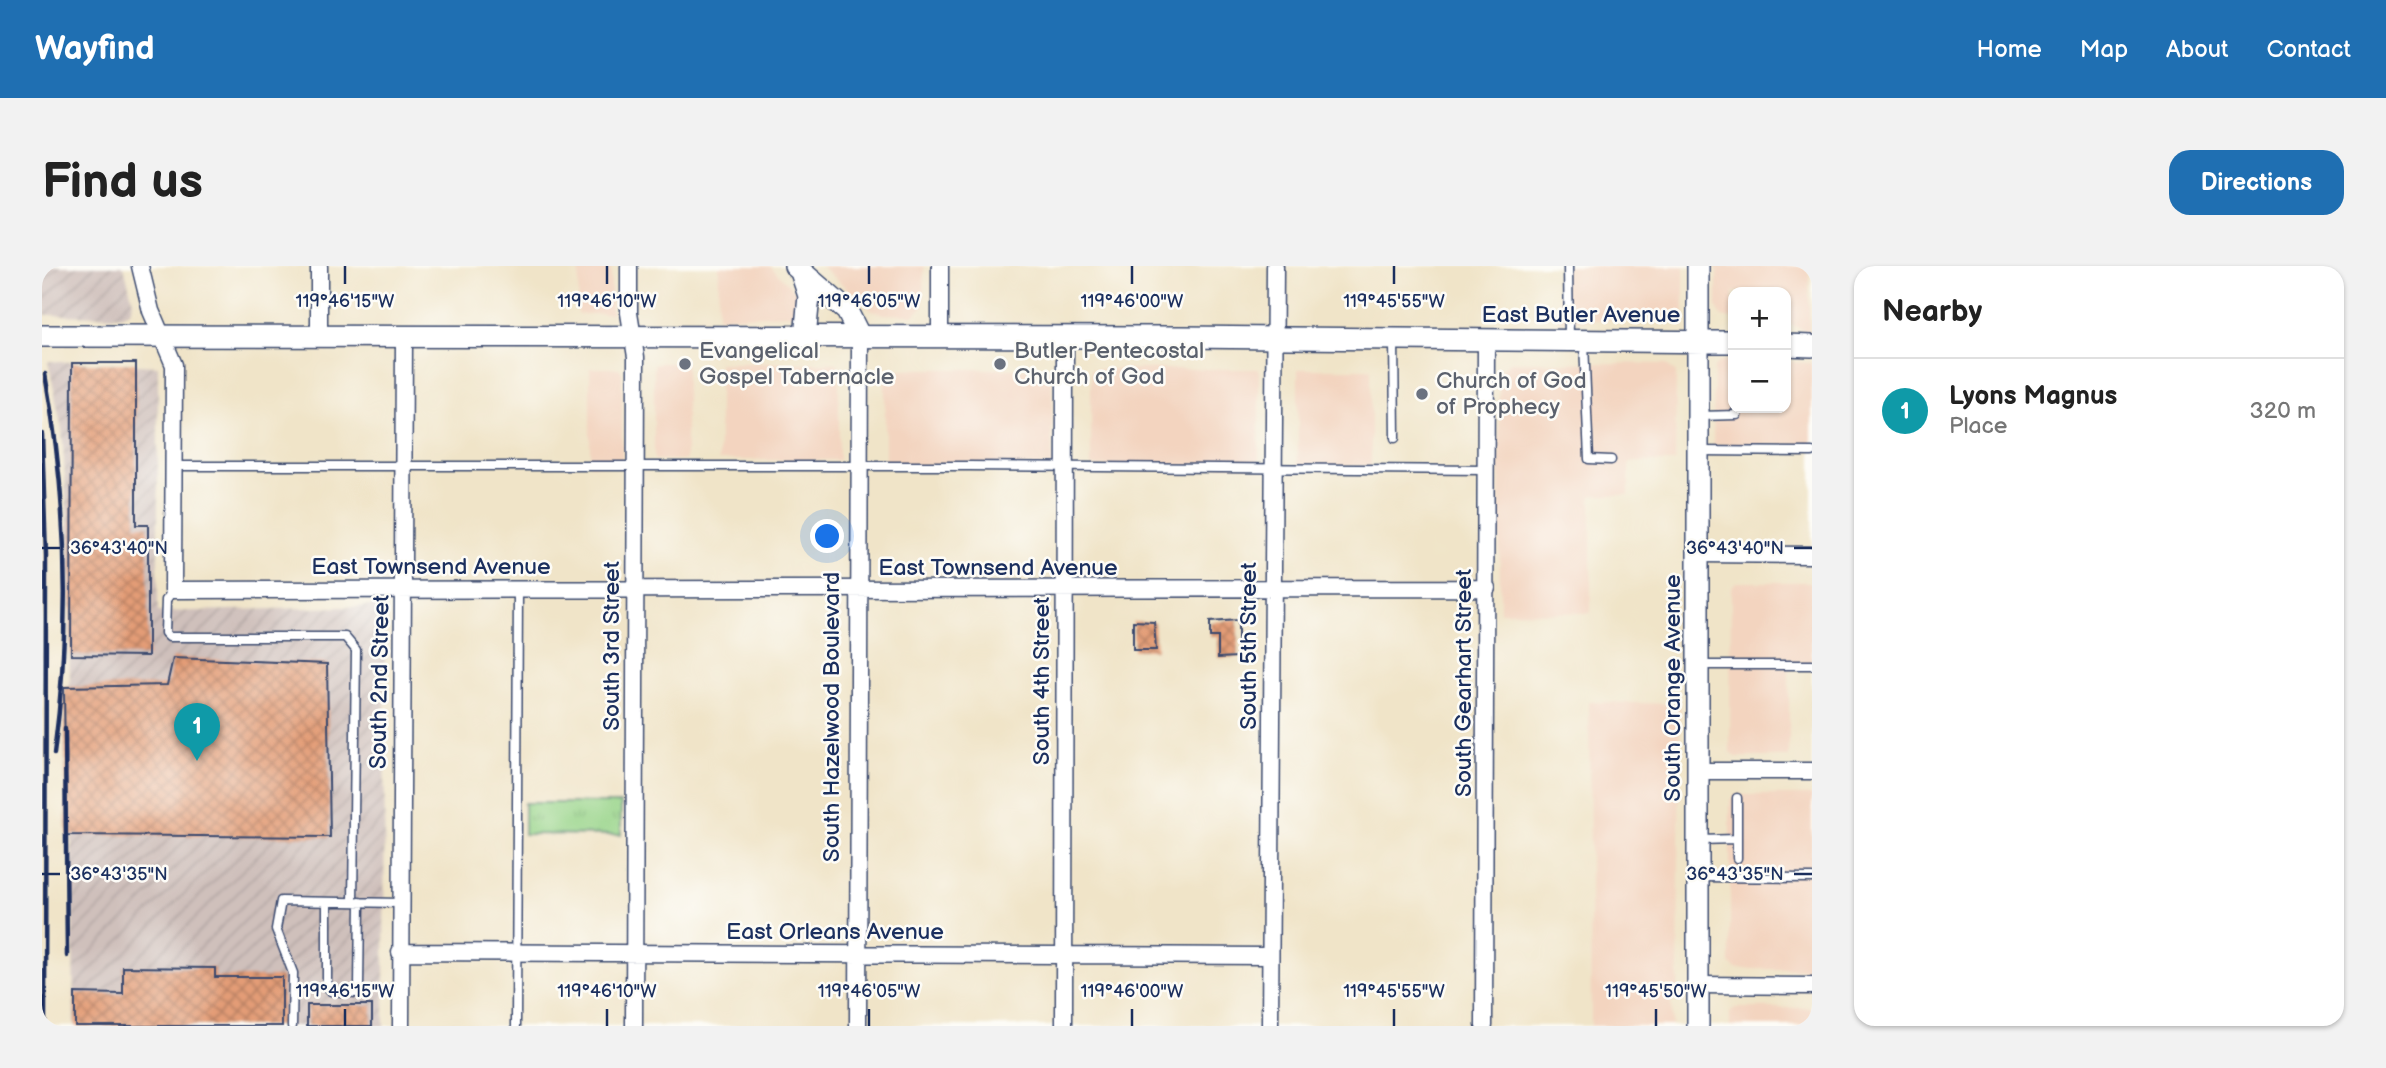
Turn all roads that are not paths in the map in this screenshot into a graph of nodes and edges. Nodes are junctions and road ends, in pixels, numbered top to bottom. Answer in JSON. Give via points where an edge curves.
{"nodes":[{"id":1,"x":141,"y":266,"type":"edge"},
{"id":2,"x":319,"y":266,"type":"edge"},
{"id":3,"x":629,"y":266,"type":"edge"},
{"id":4,"x":940,"y":266,"type":"edge"},
{"id":5,"x":1275,"y":266,"type":"edge"},
{"id":6,"x":1567,"y":266,"type":"edge"},
{"id":7,"x":1698,"y":266,"type":"edge"},
{"id":8,"x":798,"y":269,"type":"edge"},
{"id":9,"x":162,"y":335,"type":"junction"},
{"id":10,"x":42,"y":336,"type":"edge"},
{"id":11,"x":318,"y":337,"type":"junction"},
{"id":12,"x":633,"y":337,"type":"junction"},
{"id":13,"x":805,"y":337,"type":"junction"},
{"id":14,"x":860,"y":337,"type":"junction"},
{"id":15,"x":940,"y":337,"type":"junction"},
{"id":16,"x":1065,"y":337,"type":"junction"},
{"id":17,"x":404,"y":338,"type":"junction"},
{"id":18,"x":1273,"y":339,"type":"junction"},
{"id":19,"x":1394,"y":340,"type":"junction"},
{"id":20,"x":1486,"y":340,"type":"junction"},
{"id":21,"x":1576,"y":340,"type":"junction"},
{"id":22,"x":1698,"y":341,"type":"junction"},
{"id":23,"x":1728,"y":342,"type":"edge"},
{"id":24,"x":1791,"y":345,"type":"edge"},
{"id":25,"x":1812,"y":346,"type":"edge"},
{"id":26,"x":1737,"y":413,"type":"edge"},
{"id":27,"x":1699,"y":416,"type":"junction"},
{"id":28,"x":1395,"y":438,"type":"dead end"},
{"id":29,"x":1699,"y":451,"type":"junction"},
{"id":30,"x":1812,"y":452,"type":"edge"},
{"id":31,"x":1611,"y":460,"type":"dead end"},
{"id":32,"x":173,"y":466,"type":"junction"},
{"id":33,"x":404,"y":467,"type":"junction"},
{"id":34,"x":636,"y":467,"type":"junction"},
{"id":35,"x":859,"y":467,"type":"junction"},
{"id":36,"x":1066,"y":468,"type":"junction"},
{"id":37,"x":1272,"y":469,"type":"junction"},
{"id":38,"x":1487,"y":470,"type":"junction"},
{"id":39,"x":1699,"y":554,"type":"junction"},
{"id":40,"x":1812,"y":555,"type":"edge"},
{"id":41,"x":1487,"y":588,"type":"junction"},
{"id":42,"x":518,"y":589,"type":"junction"},
{"id":43,"x":173,"y":590,"type":"junction"},
{"id":44,"x":404,"y":590,"type":"junction"},
{"id":45,"x":635,"y":590,"type":"junction"},
{"id":46,"x":858,"y":590,"type":"junction"},
{"id":47,"x":1272,"y":590,"type":"junction"},
{"id":48,"x":1065,"y":591,"type":"junction"},
{"id":49,"x":1699,"y":665,"type":"junction"},
{"id":50,"x":1812,"y":665,"type":"edge"},
{"id":51,"x":1700,"y":771,"type":"junction"},
{"id":52,"x":1812,"y":771,"type":"edge"},
{"id":53,"x":1737,"y":798,"type":"dead end"},
{"id":54,"x":1736,"y":839,"type":"junction"},
{"id":55,"x":1700,"y":840,"type":"junction"},
{"id":56,"x":1737,"y":858,"type":"dead end"},
{"id":57,"x":1699,"y":877,"type":"junction"},
{"id":58,"x":1812,"y":877,"type":"edge"},
{"id":59,"x":327,"y":902,"type":"junction"},
{"id":60,"x":357,"y":902,"type":"junction"},
{"id":61,"x":401,"y":903,"type":"junction"},
{"id":62,"x":400,"y":953,"type":"junction"},
{"id":63,"x":517,"y":953,"type":"junction"},
{"id":64,"x":635,"y":953,"type":"junction"},
{"id":65,"x":858,"y":955,"type":"junction"},
{"id":66,"x":1064,"y":956,"type":"junction"},
{"id":67,"x":1270,"y":956,"type":"junction"},
{"id":68,"x":1698,"y":985,"type":"junction"},
{"id":69,"x":1812,"y":986,"type":"edge"},
{"id":70,"x":292,"y":1026,"type":"edge"},
{"id":71,"x":401,"y":1026,"type":"edge"},
{"id":72,"x":516,"y":1026,"type":"edge"},
{"id":73,"x":634,"y":1026,"type":"edge"},
{"id":74,"x":858,"y":1026,"type":"edge"},
{"id":75,"x":1064,"y":1026,"type":"edge"},
{"id":76,"x":1270,"y":1026,"type":"edge"},
{"id":77,"x":1484,"y":1026,"type":"edge"},
{"id":78,"x":1698,"y":1026,"type":"edge"}],
"edges":[{"from":1,"to":9,"type":"street","via":[[151,312]]},
{"from":2,"to":11,"type":"street"},
{"from":3,"to":12,"type":"street","name":"South 3rd Street"},
{"from":4,"to":15,"type":"street"},
{"from":5,"to":18,"type":"street","name":"South 5th Street"},
{"from":6,"to":21,"type":"lane"},
{"from":7,"to":22,"type":"street","name":"South Orange Avenue"},
{"from":8,"to":13,"type":"street","via":[[809,296]]},
{"from":8,"to":14,"type":"street","via":[[847,311]]},
{"from":9,"to":10,"type":"street","name":"East Butler Avenue"},
{"from":9,"to":11,"type":"street","name":"East Butler Avenue"},
{"from":9,"to":32,"type":"street","via":[[174,365]]},
{"from":11,"to":17,"type":"street","name":"East Butler Avenue"},
{"from":12,"to":13,"type":"street","name":"East Butler Avenue"},
{"from":12,"to":17,"type":"street","name":"East Butler Avenue"},
{"from":12,"to":34,"type":"street","name":"South 3rd Street"},
{"from":13,"to":14,"type":"street","name":"East Butler Avenue"},
{"from":14,"to":15,"type":"street","name":"East Butler Avenue"},
{"from":14,"to":35,"type":"street","name":"South Hazelwood Boulevard"},
{"from":15,"to":16,"type":"street","name":"East Butler Avenue"},
{"from":16,"to":18,"type":"street","name":"East Butler Avenue"},
{"from":16,"to":36,"type":"street","name":"South 4th Street"},
{"from":17,"to":33,"type":"street","name":"South 2nd Street"},
{"from":18,"to":19,"type":"street","name":"East Butler Avenue"},
{"from":18,"to":37,"type":"street","name":"South 5th Street"},
{"from":19,"to":20,"type":"street","name":"East Butler Avenue"},
{"from":19,"to":28,"type":"lane"},
{"from":20,"to":21,"type":"street","name":"East Butler Avenue"},
{"from":20,"to":38,"type":"street","name":"South Gearhart Street"},
{"from":21,"to":22,"type":"street","name":"East Butler Avenue"},
{"from":21,"to":31,"type":"lane","via":[[1589,459]]},
{"from":22,"to":23,"type":"street","name":"East Butler Avenue"},
{"from":22,"to":27,"type":"street","name":"South Orange Avenue"},
{"from":24,"to":25,"type":"street"},
{"from":26,"to":27,"type":"lane"},
{"from":27,"to":29,"type":"street","name":"South Orange Avenue"},
{"from":29,"to":30,"type":"lane"},
{"from":29,"to":39,"type":"street","name":"South Orange Avenue"},
{"from":32,"to":33,"type":"lane"},
{"from":32,"to":43,"type":"street"},
{"from":33,"to":34,"type":"lane"},
{"from":33,"to":44,"type":"street","name":"South 2nd Street"},
{"from":34,"to":35,"type":"lane"},
{"from":34,"to":45,"type":"street","name":"South 3rd Street"},
{"from":35,"to":36,"type":"lane"},
{"from":35,"to":46,"type":"street","name":"South Hazelwood Boulevard"},
{"from":36,"to":37,"type":"lane"},
{"from":36,"to":48,"type":"street","name":"South 4th Street"},
{"from":37,"to":38,"type":"lane"},
{"from":37,"to":47,"type":"street","name":"South 5th Street"},
{"from":38,"to":41,"type":"street","name":"South Gearhart Street"},
{"from":39,"to":40,"type":"street"},
{"from":39,"to":49,"type":"street","name":"South Orange Avenue"},
{"from":41,"to":47,"type":"street","name":"East Townsend Avenue"},
{"from":41,"to":77,"type":"street","name":"South Gearhart Street"},
{"from":42,"to":44,"type":"street","name":"East Townsend Avenue"},
{"from":42,"to":45,"type":"street","name":"East Townsend Avenue"},
{"from":42,"to":63,"type":"lane"},
{"from":43,"to":44,"type":"street","name":"East Townsend Avenue"},
{"from":43,"to":60,"type":"lane","via":[[166,600],[165,633],[169,637],[345,637],[356,650]]},
{"from":44,"to":61,"type":"street","name":"South 2nd Street"},
{"from":45,"to":46,"type":"street","name":"East Townsend Avenue"},
{"from":45,"to":64,"type":"street","name":"South 3rd Street"},
{"from":46,"to":48,"type":"street","name":"East Townsend Avenue"},
{"from":46,"to":65,"type":"street","name":"South Hazelwood Boulevard"},
{"from":47,"to":48,"type":"street","name":"East Townsend Avenue"},
{"from":47,"to":67,"type":"street","name":"South 5th Street"},
{"from":48,"to":66,"type":"street","name":"South 4th Street"},
{"from":49,"to":50,"type":"lane"},
{"from":49,"to":51,"type":"street","name":"South Orange Avenue"},
{"from":51,"to":52,"type":"street"},
{"from":51,"to":55,"type":"street","name":"South Orange Avenue"},
{"from":53,"to":54,"type":"lane"},
{"from":54,"to":55,"type":"lane"},
{"from":54,"to":56,"type":"lane"},
{"from":55,"to":57,"type":"street","name":"South Orange Avenue"},
{"from":57,"to":58,"type":"lane"},
{"from":57,"to":68,"type":"street","name":"South Orange Avenue"},
{"from":59,"to":60,"type":"lane"},
{"from":59,"to":60,"type":"lane","via":[[327,987],[356,993]]},
{"from":59,"to":70,"type":"lane","via":[[281,901],[278,905],[276,929],[292,973]]},
{"from":60,"to":61,"type":"lane"},
{"from":61,"to":62,"type":"street","name":"South 2nd Street"},
{"from":62,"to":63,"type":"street","name":"East Orleans Avenue"},
{"from":62,"to":71,"type":"street","name":"South 2nd Street"},
{"from":63,"to":64,"type":"street","name":"East Orleans Avenue"},
{"from":63,"to":72,"type":"lane"},
{"from":64,"to":65,"type":"street","name":"East Orleans Avenue"},
{"from":64,"to":73,"type":"street","name":"South 3rd Street"},
{"from":65,"to":66,"type":"street","name":"East Orleans Avenue"},
{"from":65,"to":74,"type":"street","name":"South Hazelwood Boulevard"},
{"from":66,"to":67,"type":"street","name":"East Orleans Avenue"},
{"from":66,"to":75,"type":"street","name":"South 4th Street"},
{"from":67,"to":76,"type":"street","name":"South 5th Street"},
{"from":68,"to":69,"type":"street"},
{"from":68,"to":78,"type":"street","name":"South Orange Avenue"}]}
